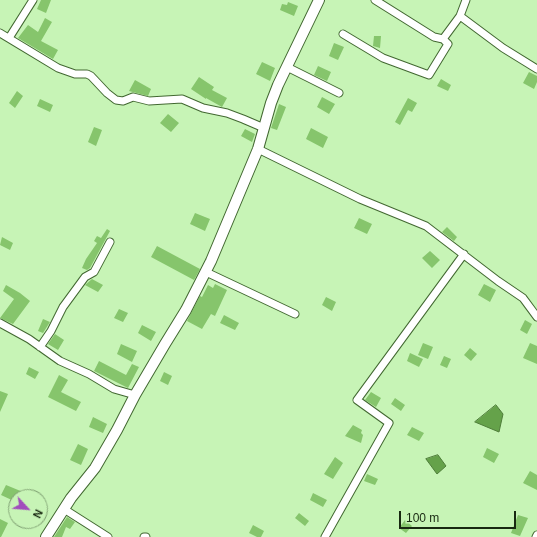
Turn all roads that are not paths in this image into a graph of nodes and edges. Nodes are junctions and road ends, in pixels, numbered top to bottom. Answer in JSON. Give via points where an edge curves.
{"nodes":[{"id":1,"x":33,"y":0,"type":"edge"},
{"id":2,"x":319,"y":0,"type":"edge"},
{"id":3,"x":375,"y":0,"type":"edge"},
{"id":4,"x":466,"y":0,"type":"edge"},
{"id":5,"x":460,"y":16,"type":"junction"},
{"id":6,"x":0,"y":33,"type":"edge"},
{"id":7,"x":342,"y":34,"type":"dead end"},
{"id":8,"x":9,"y":38,"type":"junction"},
{"id":9,"x":443,"y":39,"type":"junction"},
{"id":10,"x":287,"y":67,"type":"junction"},
{"id":11,"x":537,"y":69,"type":"edge"},
{"id":12,"x":339,"y":92,"type":"dead end"},
{"id":13,"x":264,"y":128,"type":"junction"},
{"id":14,"x":258,"y":149,"type":"junction"},
{"id":15,"x":110,"y":242,"type":"dead end"},
{"id":16,"x":464,"y":254,"type":"junction"},
{"id":17,"x":206,"y":272,"type":"junction"},
{"id":18,"x":295,"y":314,"type":"dead end"},
{"id":19,"x":537,"y":316,"type":"edge"},
{"id":20,"x":0,"y":323,"type":"edge"},
{"id":21,"x":40,"y":347,"type":"junction"},
{"id":22,"x":135,"y":395,"type":"junction"},
{"id":23,"x":64,"y":509,"type":"junction"},
{"id":24,"x":46,"y":537,"type":"edge"},
{"id":25,"x":108,"y":537,"type":"edge"},
{"id":26,"x":325,"y":537,"type":"edge"}],
"edges":[{"from":1,"to":8,"type":"street"},
{"from":2,"to":10,"type":"main road"},
{"from":3,"to":9,"type":"street","via":[[434,37]]},
{"from":4,"to":5,"type":"street"},
{"from":5,"to":9,"type":"street"},
{"from":5,"to":11,"type":"street"},
{"from":6,"to":8,"type":"street"},
{"from":7,"to":9,"type":"street","via":[[383,58],[429,75],[448,44]]},
{"from":8,"to":13,"type":"street","via":[[58,68],[91,76],[116,100],[124,101],[133,97],[149,101],[182,99]]},
{"from":10,"to":12,"type":"street"},
{"from":10,"to":13,"type":"main road","via":[[278,85]]},
{"from":13,"to":14,"type":"main road"},
{"from":14,"to":16,"type":"street","via":[[360,198],[426,226]]},
{"from":14,"to":17,"type":"main road"},
{"from":15,"to":21,"type":"street","via":[[94,272],[85,277],[67,301]]},
{"from":16,"to":19,"type":"street","via":[[522,298]]},
{"from":16,"to":26,"type":"street","via":[[357,400],[389,423]]},
{"from":17,"to":18,"type":"street"},
{"from":17,"to":22,"type":"main road"},
{"from":20,"to":21,"type":"street","via":[[29,338]]},
{"from":21,"to":22,"type":"street","via":[[60,361],[90,374],[114,389]]},
{"from":22,"to":23,"type":"main road","via":[[95,468]]},
{"from":23,"to":24,"type":"main road"},
{"from":23,"to":25,"type":"street"}]}
